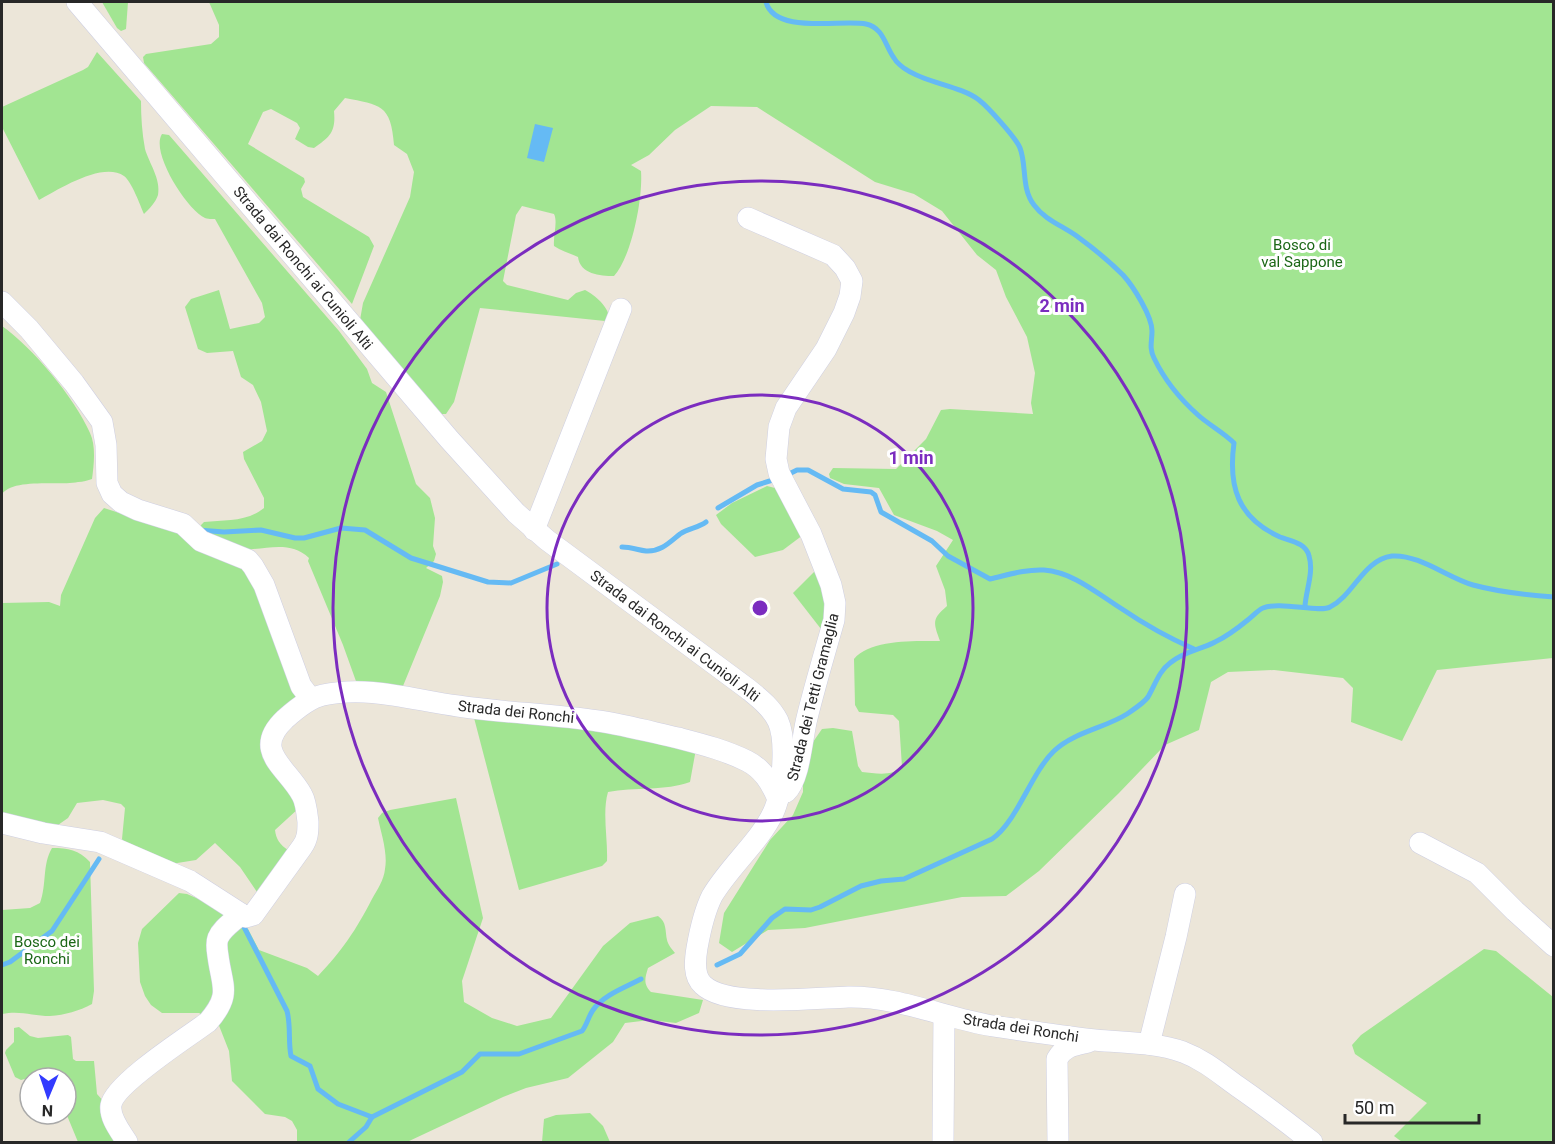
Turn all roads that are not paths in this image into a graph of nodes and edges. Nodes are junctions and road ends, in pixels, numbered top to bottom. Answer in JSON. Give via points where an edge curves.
{"nodes":[{"id":1,"x":77,"y":2,"type":"edge"},
{"id":2,"x":748,"y":218,"type":"dead end"},
{"id":3,"x":2,"y":302,"type":"edge"},
{"id":4,"x":621,"y":309,"type":"dead end"},
{"id":5,"x":534,"y":530,"type":"junction"},
{"id":6,"x":311,"y":699,"type":"junction"},
{"id":7,"x":778,"y":799,"type":"junction"},
{"id":8,"x":2,"y":823,"type":"edge"},
{"id":9,"x":1420,"y":843,"type":"dead end"},
{"id":10,"x":1185,"y":894,"type":"dead end"},
{"id":11,"x":241,"y":914,"type":"junction"},
{"id":12,"x":1554,"y":946,"type":"edge"},
{"id":13,"x":944,"y":1015,"type":"junction"},
{"id":14,"x":1098,"y":1040,"type":"junction"},
{"id":15,"x":1149,"y":1044,"type":"junction"},
{"id":16,"x":127,"y":1143,"type":"edge"},
{"id":17,"x":943,"y":1143,"type":"edge"},
{"id":18,"x":1058,"y":1143,"type":"edge"},
{"id":19,"x":1312,"y":1143,"type":"edge"}],
"edges":[{"from":1,"to":5,"type":"street","name":"Strada dai Ronchi ai Cunioli Alti","via":[[449,439]]},
{"from":2,"to":7,"type":"street","name":"Strada dei Tetti Gramaglia","via":[[833,255],[852,281],[844,314],[786,408],[778,433],[776,459],[781,477],[811,534],[834,596],[835,611],[795,774],[790,788]]},
{"from":3,"to":6,"type":"street","via":[[29,329],[98,416],[104,432],[106,483],[112,494],[138,510],[183,524],[201,541],[254,566],[301,686]]},
{"from":4,"to":5,"type":"street"},
{"from":5,"to":7,"type":"street","name":"Strada dai Ronchi ai Cunioli Alti","via":[[762,700],[779,722],[782,740]]},
{"from":6,"to":7,"type":"street","name":"Strada dei Ronchi","via":[[343,692],[392,694],[457,706],[600,721],[647,731],[724,751],[749,762],[770,781]]},
{"from":6,"to":11,"type":"street","via":[[273,732],[270,747],[303,797],[307,841],[253,915]]},
{"from":7,"to":13,"type":"street","name":"Strada dei Ronchi","via":[[764,828],[711,898],[696,954],[701,984],[715,994],[733,998],[865,998]]},
{"from":8,"to":11,"type":"street","via":[[100,842],[190,881]]},
{"from":9,"to":12,"type":"street","via":[[1477,873]]},
{"from":10,"to":15,"type":"street"},
{"from":11,"to":16,"type":"street","via":[[217,939],[225,989],[219,1010],[129,1079],[113,1100],[112,1113]]},
{"from":13,"to":14,"type":"street","name":"Strada dei Ronchi"},
{"from":13,"to":17,"type":"street","name":"Strada dei Ronchi"},
{"from":14,"to":15,"type":"street","name":"Strada dei Ronchi"},
{"from":14,"to":18,"type":"street","name":"Strada dei Ronchi","via":[[1066,1047],[1058,1059]]},
{"from":15,"to":19,"type":"street","name":"Strada dei Ronchi","via":[[1209,1063]]}]}
